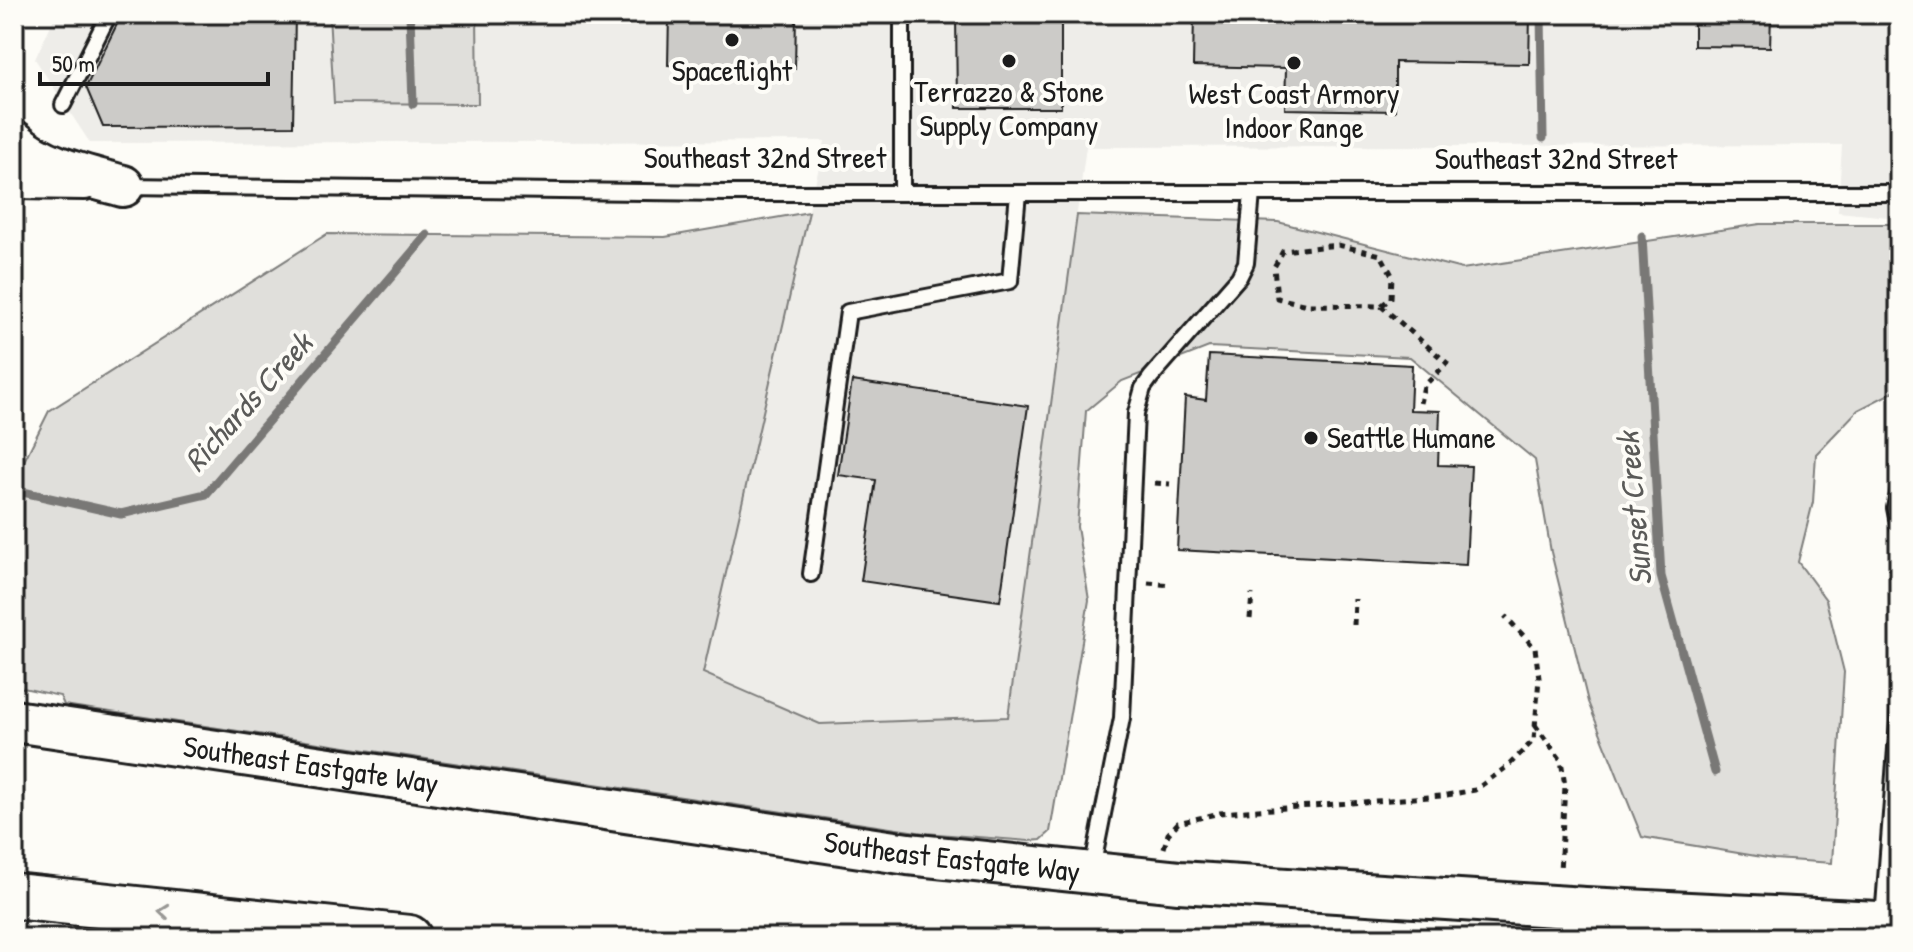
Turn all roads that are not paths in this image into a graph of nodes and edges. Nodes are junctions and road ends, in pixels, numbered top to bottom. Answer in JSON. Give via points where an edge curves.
{"nodes":[{"id":1,"x":109,"y":14,"type":"edge"},
{"id":2,"x":902,"y":14,"type":"edge"},
{"id":3,"x":63,"y":105,"type":"dead end"},
{"id":4,"x":14,"y":141,"type":"edge"},
{"id":5,"x":14,"y":184,"type":"edge"},
{"id":6,"x":123,"y":186,"type":"junction"},
{"id":7,"x":902,"y":193,"type":"junction"},
{"id":8,"x":1018,"y":193,"type":"junction"},
{"id":9,"x":1252,"y":193,"type":"junction"},
{"id":10,"x":1899,"y":193,"type":"edge"},
{"id":11,"x":1899,"y":490,"type":"edge"},
{"id":12,"x":1899,"y":528,"type":"edge"},
{"id":13,"x":811,"y":574,"type":"dead end"},
{"id":14,"x":1899,"y":709,"type":"edge"},
{"id":15,"x":14,"y":721,"type":"edge"},
{"id":16,"x":1897,"y":753,"type":"edge"},
{"id":17,"x":1092,"y":873,"type":"junction"},
{"id":18,"x":14,"y":896,"type":"edge"},
{"id":19,"x":1891,"y":923,"type":"edge"},
{"id":20,"x":409,"y":938,"type":"edge"}],
"edges":[{"from":1,"to":3,"type":"lane"},
{"from":2,"to":7,"type":"lane"},
{"from":4,"to":6,"type":"main road","via":[[54,164]]},
{"from":5,"to":6,"type":"street","name":"Southeast 32nd Street"},
{"from":6,"to":7,"type":"lane","name":"Southeast 32nd Street"},
{"from":7,"to":8,"type":"lane","name":"Southeast 32nd Street"},
{"from":8,"to":9,"type":"lane","name":"Southeast 32nd Street"},
{"from":8,"to":13,"type":"lane","via":[[1010,281],[848,312]]},
{"from":9,"to":10,"type":"lane","name":"Southeast 32nd Street"},
{"from":9,"to":17,"type":"lane","via":[[1246,263],[1239,277],[1151,377],[1136,413],[1122,718]]},
{"from":11,"to":12,"type":"lane"},
{"from":14,"to":16,"type":"lane"},
{"from":15,"to":17,"type":"main road","name":"Southeast Eastgate Way","via":[[847,845]]},
{"from":16,"to":19,"type":"lane"},
{"from":17,"to":19,"type":"main road","name":"Southeast Eastgate Way"},
{"from":20,"to":18,"type":"highway","one_way":true}]}
